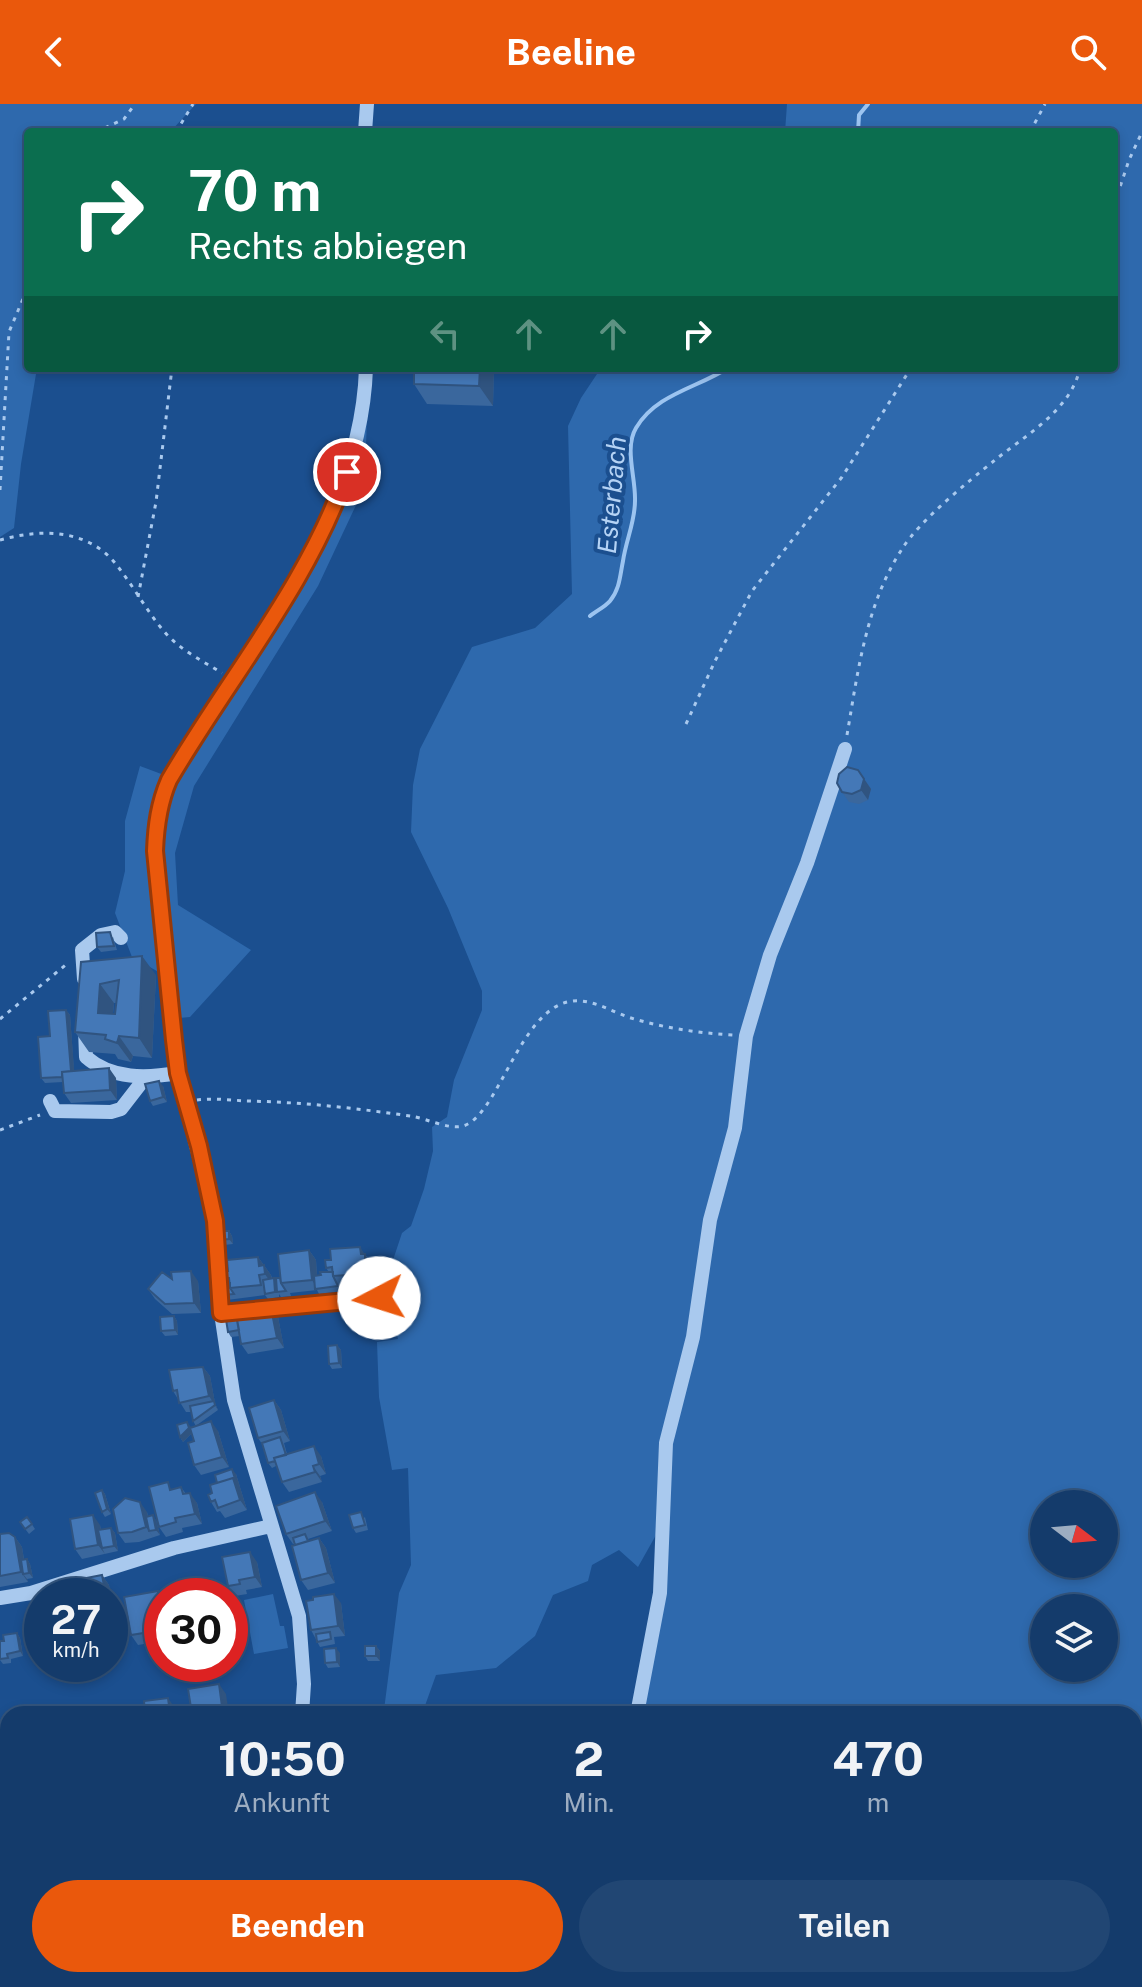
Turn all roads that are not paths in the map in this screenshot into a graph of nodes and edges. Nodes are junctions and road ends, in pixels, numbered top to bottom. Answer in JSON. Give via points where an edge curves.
{"nodes":[{"id":1,"x":367,"y":104,"type":"edge"},
{"id":2,"x":365,"y":128,"type":"edge"},
{"id":3,"x":365,"y":372,"type":"edge"},
{"id":4,"x":845,"y":749,"type":"road end"},
{"id":5,"x":121,"y":938,"type":"dead end"},
{"id":6,"x":178,"y":1073,"type":"junction"},
{"id":7,"x":145,"y":1078,"type":"junction"},
{"id":8,"x":53,"y":1106,"type":"road end"},
{"id":9,"x":379,"y":1298,"type":"dead end"},
{"id":10,"x":221,"y":1313,"type":"junction"},
{"id":11,"x":271,"y":1526,"type":"junction"},
{"id":12,"x":0,"y":1598,"type":"edge"},
{"id":13,"x":303,"y":1706,"type":"edge"},
{"id":14,"x":639,"y":1706,"type":"edge"}],
"edges":[{"from":1,"to":2,"type":"street"},
{"from":3,"to":6,"type":"street","via":[[356,440],[337,502],[308,560],[161,799],[156,878]]},
{"from":4,"to":14,"type":"street","via":[[746,1036],[735,1128],[710,1220],[693,1337],[666,1443],[660,1593]]},
{"from":5,"to":7,"type":"street","via":[[115,932],[101,935],[82,950],[86,1057],[98,1068]]},
{"from":6,"to":7,"type":"street"},
{"from":6,"to":10,"type":"street","via":[[215,1221]]},
{"from":7,"to":8,"type":"street","via":[[121,1109]]},
{"from":9,"to":10,"type":"street"},
{"from":10,"to":11,"type":"street","via":[[234,1400]]},
{"from":11,"to":12,"type":"street"},
{"from":11,"to":13,"type":"street","via":[[299,1616]]}]}
